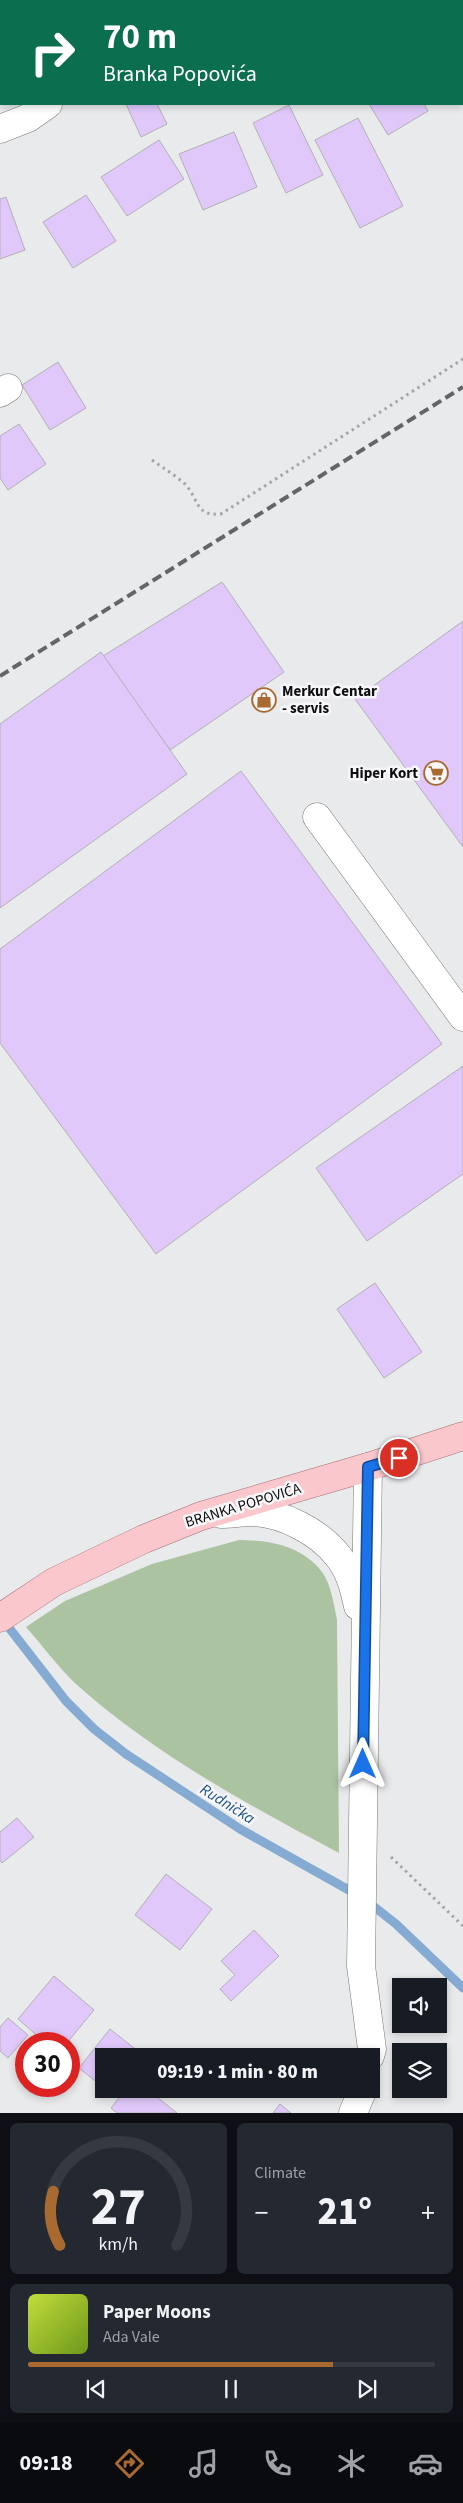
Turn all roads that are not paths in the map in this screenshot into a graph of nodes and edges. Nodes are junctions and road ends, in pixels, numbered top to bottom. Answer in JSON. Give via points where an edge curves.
{"nodes":[{"id":1,"x":47,"y":105,"type":"edge"},
{"id":2,"x":0,"y":129,"type":"edge"},
{"id":3,"x":317,"y":817,"type":"dead end"},
{"id":4,"x":463,"y":1017,"type":"edge"},
{"id":5,"x":463,"y":1436,"type":"edge"},
{"id":6,"x":368,"y":1467,"type":"junction"},
{"id":7,"x":201,"y":1516,"type":"junction"},
{"id":8,"x":0,"y":1618,"type":"edge"},
{"id":9,"x":364,"y":1634,"type":"junction"},
{"id":10,"x":372,"y":2048,"type":"edge"},
{"id":11,"x":359,"y":2098,"type":"edge"},
{"id":12,"x":353,"y":2113,"type":"edge"}],
"edges":[{"from":1,"to":2,"type":"street","via":[[28,118]]},
{"from":3,"to":4,"type":"street"},
{"from":5,"to":6,"type":"main road","name":"BRANKA POPOVIĆA"},
{"from":6,"to":7,"type":"main road","name":"BRANKA POPOVIĆA"},
{"from":6,"to":9,"type":"street"},
{"from":7,"to":8,"type":"main road","name":"BRANKA POPOVIĆA","via":[[54,1582]]},
{"from":7,"to":9,"type":"street","via":[[252,1512],[280,1517],[310,1531],[338,1556],[353,1582]]},
{"from":9,"to":10,"type":"street","via":[[361,1966]]},
{"from":11,"to":12,"type":"street"}]}
